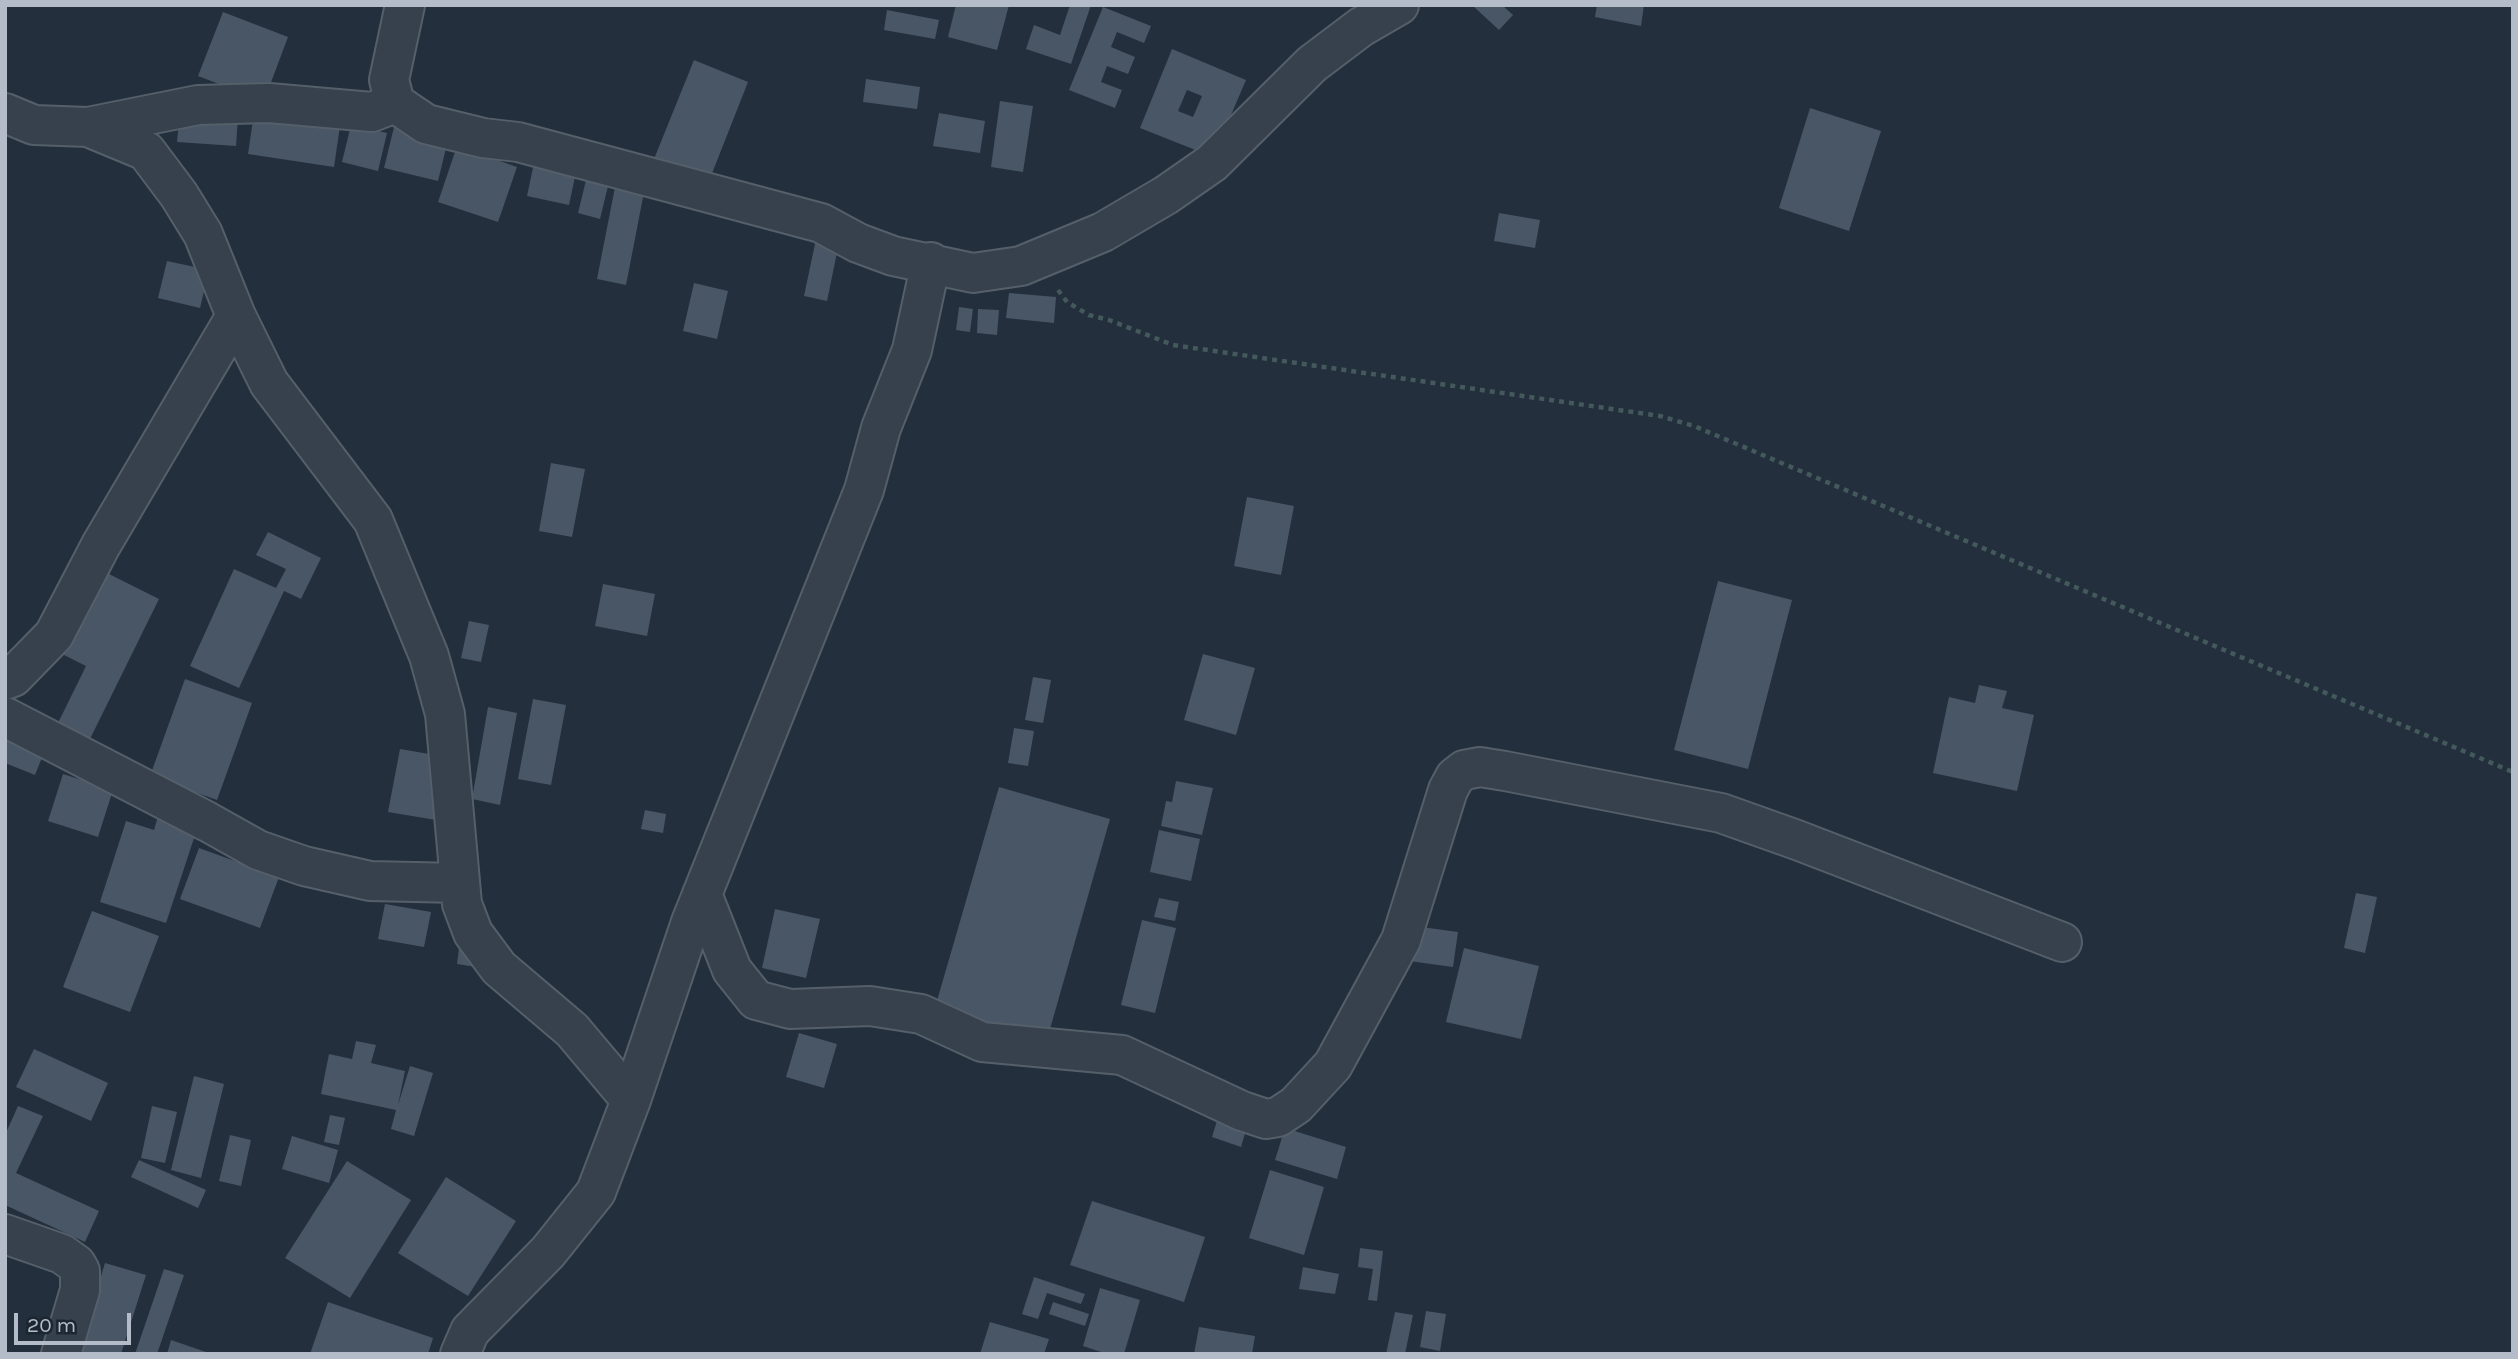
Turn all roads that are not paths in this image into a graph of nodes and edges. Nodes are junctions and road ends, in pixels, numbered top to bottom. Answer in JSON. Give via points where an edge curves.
{"nodes":[{"id":1,"x":405,"y":5,"type":"edge"},
{"id":2,"x":1399,"y":5,"type":"edge"},
{"id":3,"x":395,"y":103,"type":"junction"},
{"id":4,"x":5,"y":113,"type":"edge"},
{"id":5,"x":88,"y":127,"type":"junction"},
{"id":6,"x":931,"y":262,"type":"junction"},
{"id":7,"x":236,"y":316,"type":"junction"},
{"id":8,"x":5,"y":680,"type":"edge"},
{"id":9,"x":5,"y":717,"type":"edge"},
{"id":10,"x":459,"y":883,"type":"junction"},
{"id":11,"x":702,"y":894,"type":"junction"},
{"id":12,"x":2062,"y":942,"type":"dead end"},
{"id":13,"x":631,"y":1101,"type":"junction"},
{"id":14,"x":5,"y":1234,"type":"edge"},
{"id":15,"x":61,"y":1354,"type":"edge"},
{"id":16,"x":460,"y":1354,"type":"edge"}],
"edges":[{"from":1,"to":3,"type":"street","via":[[389,79]]},
{"from":2,"to":6,"type":"street","via":[[1312,64],[1201,171],[1103,232],[1021,266],[973,273]]},
{"from":3,"to":5,"type":"street","via":[[372,112],[269,103],[198,105]]},
{"from":3,"to":6,"type":"street","via":[[426,124],[518,142],[821,223],[893,256]]},
{"from":4,"to":5,"type":"street","via":[[34,125]]},
{"from":5,"to":7,"type":"street","via":[[146,151],[203,234]]},
{"from":6,"to":11,"type":"street","via":[[912,350],[881,428],[864,490]]},
{"from":7,"to":8,"type":"street","via":[[101,545],[54,635]]},
{"from":7,"to":10,"type":"street","via":[[269,383],[373,520],[429,656],[445,715]]},
{"from":9,"to":10,"type":"street","via":[[258,850],[370,881]]},
{"from":10,"to":13,"type":"street","via":[[473,933],[499,968],[572,1030]]},
{"from":11,"to":12,"type":"street","via":[[732,970],[756,1000],[790,1009],[870,1006],[921,1014],[982,1042],[1122,1055],[1266,1119],[1296,1105],[1333,1065],[1401,940],[1448,790],[1464,770],[1505,771],[1721,813]]},
{"from":11,"to":13,"type":"street"},
{"from":13,"to":16,"type":"street","via":[[596,1192],[548,1252],[471,1331]]},
{"from":14,"to":15,"type":"street","via":[[62,1254],[80,1271],[80,1290]]}]}
